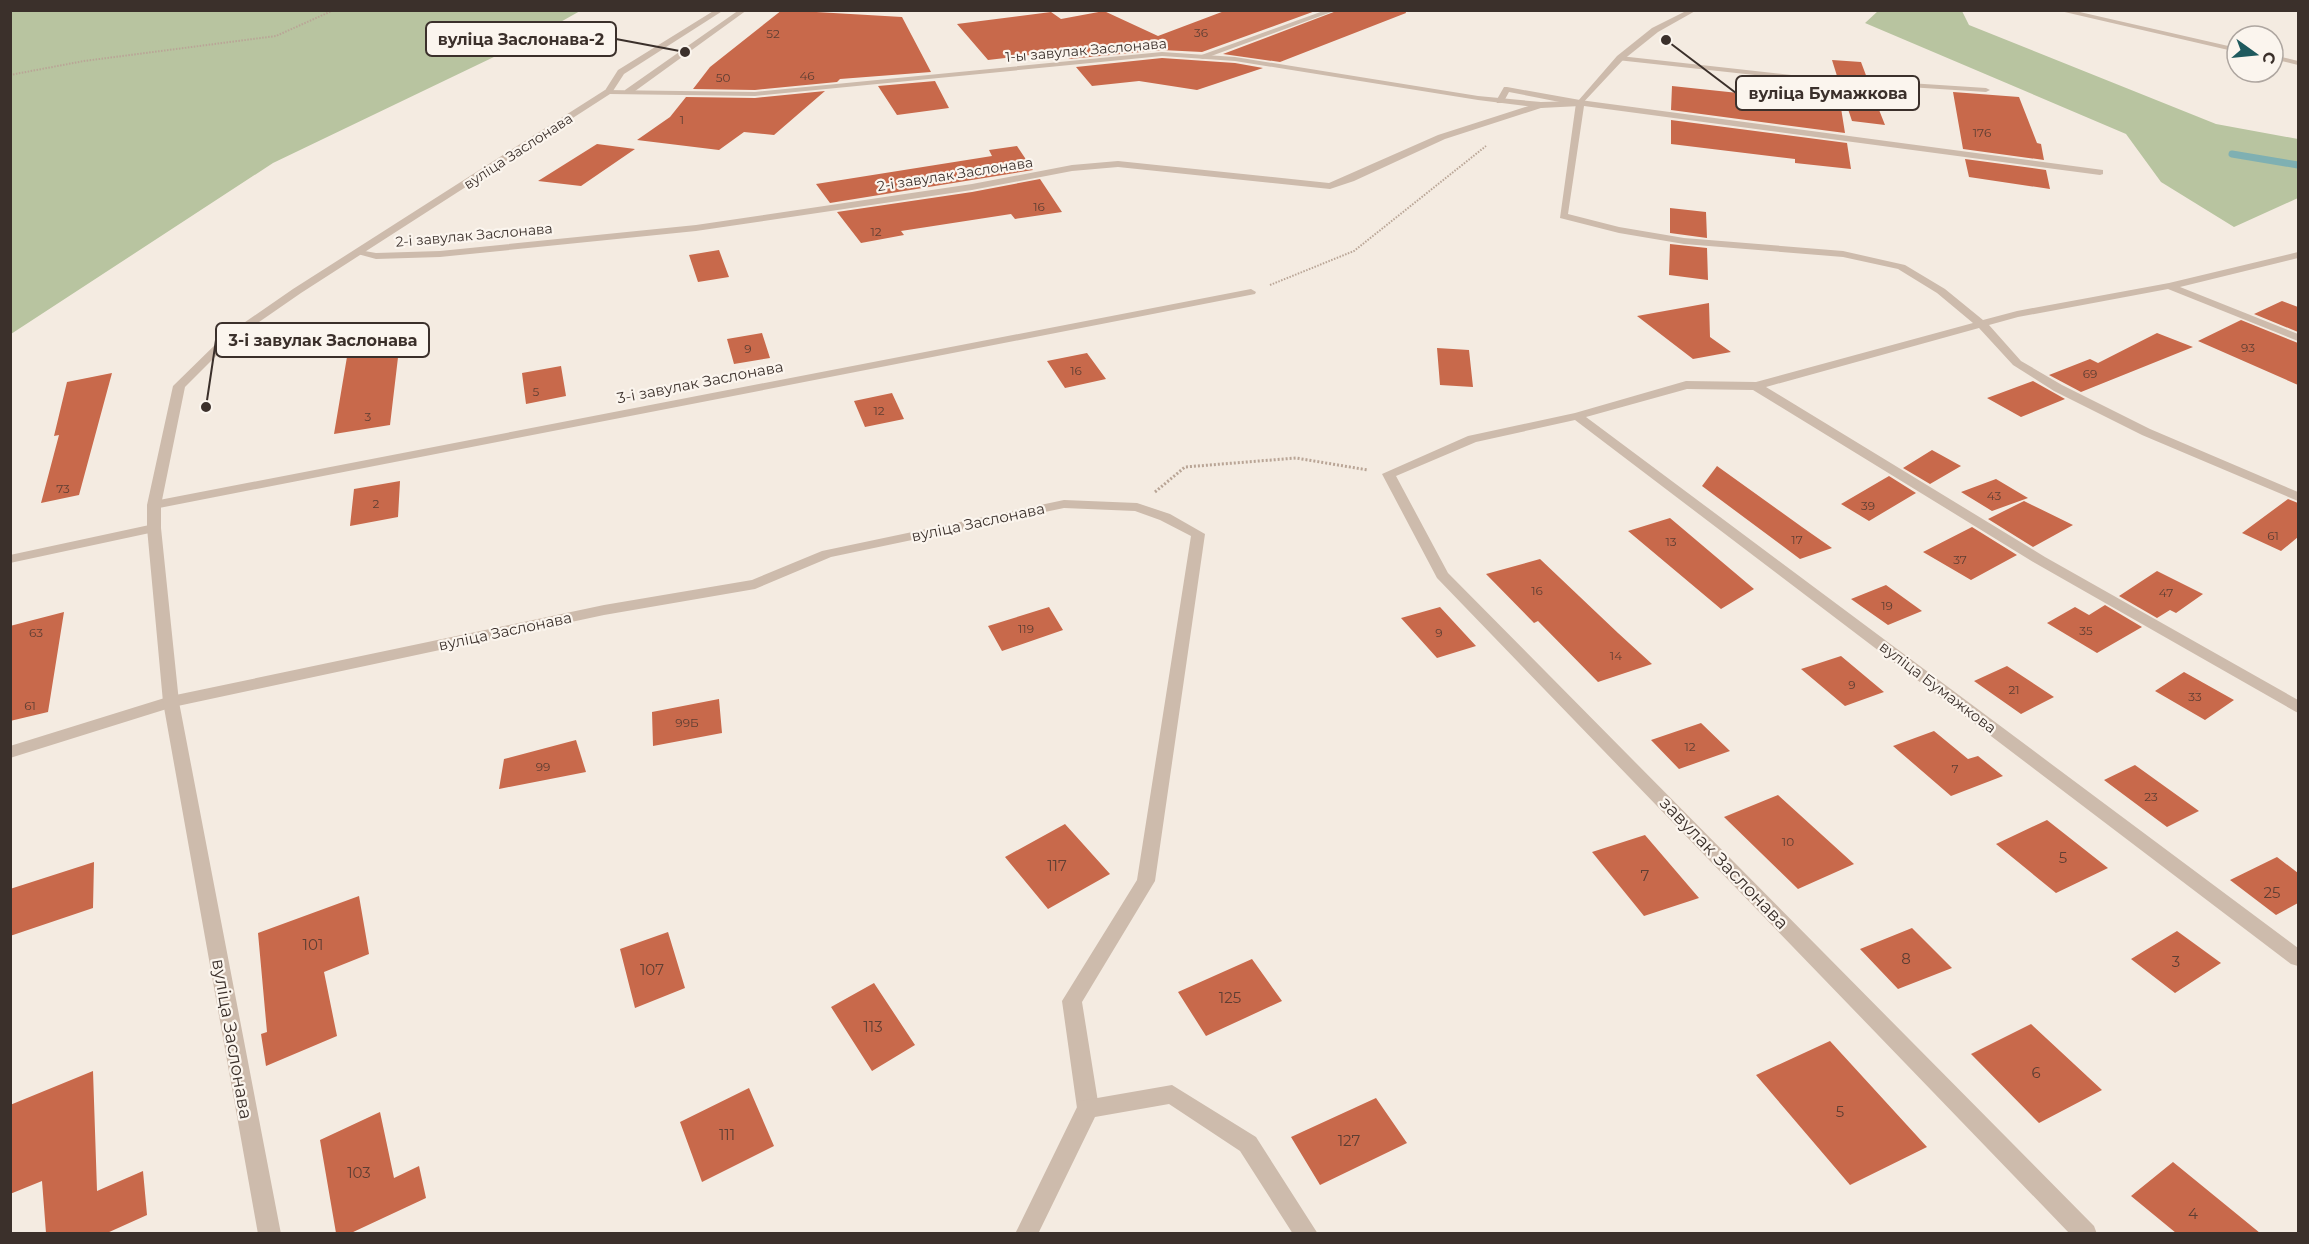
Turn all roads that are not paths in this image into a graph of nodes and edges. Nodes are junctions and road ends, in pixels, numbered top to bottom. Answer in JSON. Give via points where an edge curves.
{"nodes":[{"id":1,"x":721,"y":10,"type":"edge"},
{"id":2,"x":744,"y":10,"type":"edge"},
{"id":3,"x":1334,"y":10,"type":"edge"},
{"id":4,"x":1694,"y":10,"type":"edge"},
{"id":5,"x":2059,"y":10,"type":"edge"},
{"id":6,"x":2225,"y":47,"type":"edge"},
{"id":7,"x":1200,"y":57,"type":"junction"},
{"id":8,"x":1620,"y":58,"type":"junction"},
{"id":9,"x":2298,"y":58,"type":"edge"},
{"id":10,"x":2285,"y":60,"type":"edge"},
{"id":11,"x":2289,"y":61,"type":"junction"},
{"id":12,"x":2298,"y":63,"type":"edge"},
{"id":13,"x":1986,"y":90,"type":"dead end"},
{"id":14,"x":608,"y":92,"type":"junction"},
{"id":15,"x":628,"y":92,"type":"junction"},
{"id":16,"x":1500,"y":101,"type":"junction"},
{"id":17,"x":1580,"y":103,"type":"junction"},
{"id":18,"x":1541,"y":105,"type":"junction"},
{"id":19,"x":2100,"y":172,"type":"dead end"},
{"id":20,"x":359,"y":253,"type":"junction"},
{"id":21,"x":2298,"y":255,"type":"edge"},
{"id":22,"x":2169,"y":286,"type":"junction"},
{"id":23,"x":1251,"y":292,"type":"road end"},
{"id":24,"x":1983,"y":325,"type":"junction"},
{"id":25,"x":2298,"y":338,"type":"edge"},
{"id":26,"x":1756,"y":386,"type":"junction"},
{"id":27,"x":1577,"y":416,"type":"junction"},
{"id":28,"x":2298,"y":497,"type":"edge"},
{"id":29,"x":154,"y":505,"type":"junction"},
{"id":30,"x":154,"y":528,"type":"junction"},
{"id":31,"x":10,"y":559,"type":"edge"},
{"id":32,"x":171,"y":702,"type":"junction"},
{"id":33,"x":2298,"y":706,"type":"edge"},
{"id":34,"x":10,"y":752,"type":"edge"},
{"id":35,"x":2298,"y":958,"type":"edge"},
{"id":36,"x":1088,"y":1108,"type":"junction"},
{"id":37,"x":270,"y":1233,"type":"edge"},
{"id":38,"x":1026,"y":1233,"type":"edge"},
{"id":39,"x":1307,"y":1233,"type":"edge"},
{"id":40,"x":2086,"y":1233,"type":"edge"}],
"edges":[{"from":1,"to":14,"type":"street","via":[[621,72]]},
{"from":2,"to":15,"type":"street"},
{"from":3,"to":7,"type":"street"},
{"from":4,"to":8,"type":"street","via":[[1655,30]]},
{"from":5,"to":6,"type":"street"},
{"from":7,"to":15,"type":"street","name":"1-ы завулак Заслонава","via":[[1162,54],[755,94]]},
{"from":7,"to":16,"type":"street","name":"1-ы завулак Заслонава","via":[[1235,59]]},
{"from":8,"to":13,"type":"street","via":[[1800,78]]},
{"from":8,"to":17,"type":"street"},
{"from":9,"to":11,"type":"street"},
{"from":10,"to":11,"type":"street"},
{"from":11,"to":12,"type":"street"},
{"from":14,"to":15,"type":"street"},
{"from":14,"to":20,"type":"street","name":"вуліца Заслонава"},
{"from":16,"to":17,"type":"street","via":[[1507,89]]},
{"from":16,"to":18,"type":"street","name":"1-ы завулак Заслонава"},
{"from":17,"to":18,"type":"street","name":"1-ы завулак Заслонава"},
{"from":17,"to":19,"type":"street"},
{"from":17,"to":24,"type":"street","via":[[1563,216],[1684,241],[1843,254],[1901,267],[1941,291]]},
{"from":18,"to":20,"type":"street","name":"2-і завулак Заслонава","via":[[1453,131],[1380,162],[1353,180],[1330,186],[1106,165],[696,228],[440,254]]},
{"from":20,"to":29,"type":"street","name":"вуліца Заслонава","via":[[226,339],[179,386]]},
{"from":21,"to":22,"type":"street"},
{"from":22,"to":24,"type":"street","via":[[2017,314]]},
{"from":22,"to":25,"type":"street"},
{"from":23,"to":29,"type":"street","name":"3-і завулак Заслонава"},
{"from":24,"to":26,"type":"street"},
{"from":24,"to":28,"type":"street","via":[[2017,363],[2058,388],[2146,432]]},
{"from":26,"to":27,"type":"street","via":[[1686,385]]},
{"from":26,"to":33,"type":"street","via":[[2040,560]]},
{"from":27,"to":35,"type":"street","name":"вуліца Бумажкова"},
{"from":27,"to":40,"type":"street","name":"завулак Заслонава","via":[[1472,439],[1389,474],[1442,575]]},
{"from":29,"to":30,"type":"street","name":"вуліца Заслонава"},
{"from":30,"to":31,"type":"street"},
{"from":30,"to":32,"type":"street","name":"вуліца Заслонава"},
{"from":32,"to":34,"type":"street"},
{"from":32,"to":36,"type":"street","name":"вуліца Заслонава","via":[[604,610],[755,584],[827,554],[1064,504],[1137,507],[1165,517],[1198,534],[1146,881],[1072,1001]]},
{"from":32,"to":37,"type":"street","name":"вуліца Заслонава"},
{"from":36,"to":38,"type":"street"},
{"from":36,"to":39,"type":"street","via":[[1172,1094],[1248,1144]]}]}
